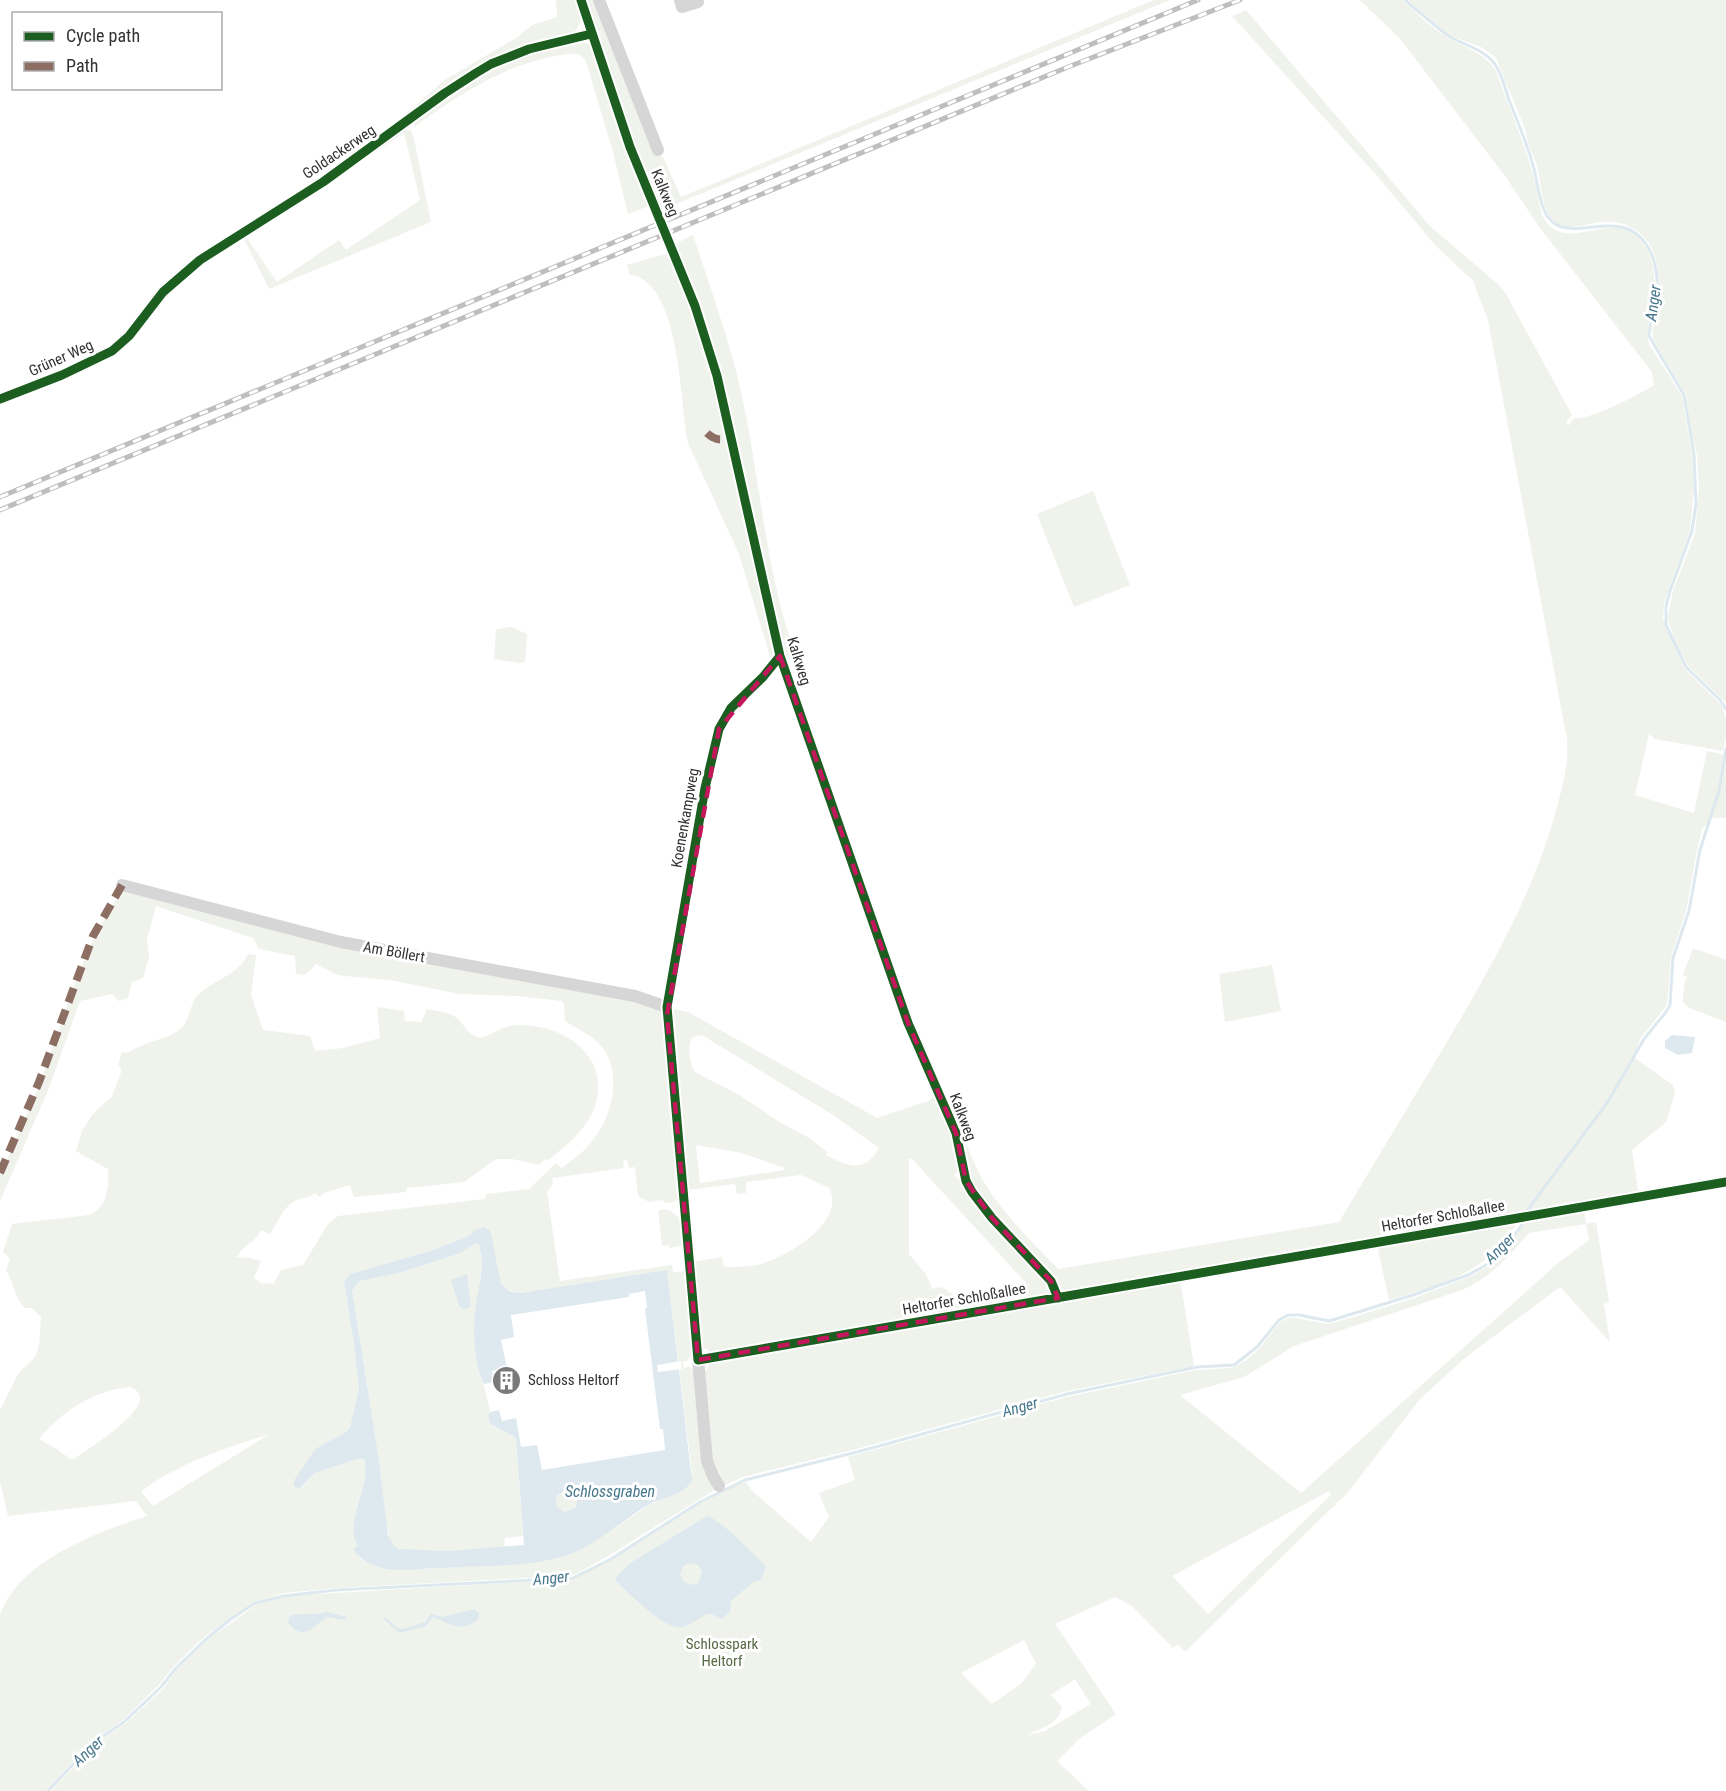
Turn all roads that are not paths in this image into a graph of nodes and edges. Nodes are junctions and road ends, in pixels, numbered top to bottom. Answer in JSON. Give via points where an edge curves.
{"nodes":[{"id":1,"x":581,"y":0,"type":"edge"},
{"id":2,"x":598,"y":0,"type":"edge"},
{"id":3,"x":680,"y":0,"type":"edge"},
{"id":4,"x":698,"y":0,"type":"edge"},
{"id":5,"x":591,"y":34,"type":"junction"},
{"id":6,"x":658,"y":150,"type":"dead end"},
{"id":7,"x":129,"y":336,"type":"joint"},
{"id":8,"x":0,"y":399,"type":"edge"},
{"id":9,"x":780,"y":656,"type":"junction"},
{"id":10,"x":122,"y":885,"type":"dead end"},
{"id":11,"x":667,"y":1007,"type":"junction"},
{"id":12,"x":1726,"y":1182,"type":"edge"},
{"id":13,"x":1058,"y":1298,"type":"junction"},
{"id":14,"x":698,"y":1360,"type":"junction"},
{"id":15,"x":719,"y":1486,"type":"dead end"}],
"edges":[{"from":1,"to":5,"type":"street","name":"Kalkweg"},
{"from":2,"to":6,"type":"street","name":"Kalkweg"},
{"from":3,"to":4,"type":"street","via":[[682,7]]},
{"from":5,"to":7,"type":"street","name":"Goldackerweg","via":[[510,56],[460,83],[323,182],[200,260],[163,292]]},
{"from":5,"to":9,"type":"street","name":"Kalkweg","bridge":true,"via":[[630,147],[695,306],[717,376]]},
{"from":7,"to":8,"type":"street","name":"Grüner Weg","via":[[103,356]]},
{"from":9,"to":11,"type":"street","name":"Koenenkampweg","via":[[731,708],[719,729],[708,769]]},
{"from":9,"to":13,"type":"street","name":"Kalkweg","via":[[905,1014],[956,1133],[966,1181],[993,1218],[1051,1281]]},
{"from":10,"to":11,"type":"street","name":"Am Böllert","via":[[341,942],[634,996]]},
{"from":11,"to":14,"type":"street"},
{"from":12,"to":13,"type":"street","name":"Heltorfer Schloßallee"},
{"from":13,"to":14,"type":"street","name":"Heltorfer Schloßallee"},
{"from":14,"to":15,"type":"street","via":[[707,1461]]}]}
